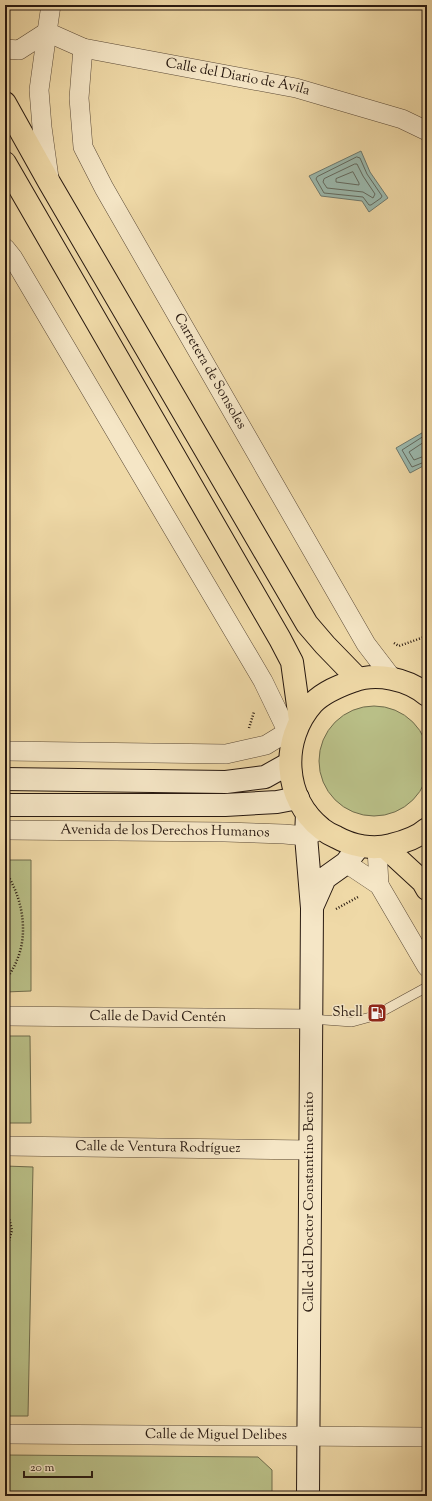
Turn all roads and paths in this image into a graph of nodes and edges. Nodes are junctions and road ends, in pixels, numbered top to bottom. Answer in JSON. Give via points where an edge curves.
{"nodes":[{"id":1,"x":51,"y":5,"type":"edge"},
{"id":2,"x":47,"y":32,"type":"junction"},
{"id":3,"x":83,"y":48,"type":"junction"},
{"id":4,"x":5,"y":49,"type":"edge"},
{"id":5,"x":5,"y":103,"type":"edge"},
{"id":6,"x":427,"y":131,"type":"edge"},
{"id":7,"x":5,"y":163,"type":"edge"},
{"id":8,"x":49,"y":182,"type":"junction"},
{"id":9,"x":8,"y":254,"type":"edge"},
{"id":10,"x":392,"y":678,"type":"junction"},
{"id":11,"x":358,"y":679,"type":"junction"},
{"id":12,"x":425,"y":690,"type":"edge"},
{"id":13,"x":276,"y":710,"type":"junction"},
{"id":14,"x":294,"y":729,"type":"junction"},
{"id":15,"x":266,"y":744,"type":"junction"},
{"id":16,"x":5,"y":751,"type":"edge"},
{"id":17,"x":290,"y":763,"type":"junction"},
{"id":18,"x":5,"y":779,"type":"edge"},
{"id":19,"x":5,"y":805,"type":"edge"},
{"id":20,"x":302,"y":806,"type":"junction"},
{"id":21,"x":427,"y":829,"type":"edge"},
{"id":22,"x":5,"y":830,"type":"edge"},
{"id":23,"x":314,"y":833,"type":"junction"},
{"id":24,"x":374,"y":847,"type":"junction"},
{"id":25,"x":346,"y":863,"type":"junction"},
{"id":26,"x":5,"y":871,"type":"edge"},
{"id":27,"x":379,"y":885,"type":"junction"},
{"id":28,"x":427,"y":889,"type":"edge"},
{"id":29,"x":312,"y":908,"type":"junction"},
{"id":30,"x":427,"y":967,"type":"edge"},
{"id":31,"x":5,"y":982,"type":"edge"},
{"id":32,"x":427,"y":987,"type":"edge"},
{"id":33,"x":5,"y":1016,"type":"edge"},
{"id":34,"x":311,"y":1019,"type":"junction"},
{"id":35,"x":5,"y":1146,"type":"edge"},
{"id":36,"x":310,"y":1150,"type":"junction"},
{"id":37,"x":5,"y":1202,"type":"edge"},
{"id":38,"x":5,"y":1254,"type":"edge"},
{"id":39,"x":5,"y":1434,"type":"edge"},
{"id":40,"x":308,"y":1436,"type":"junction"},
{"id":41,"x":427,"y":1437,"type":"edge"},
{"id":42,"x":5,"y":1487,"type":"edge"},
{"id":43,"x":12,"y":1496,"type":"edge"},
{"id":44,"x":308,"y":1496,"type":"edge"}],
"edges":[{"from":1,"to":2,"type":"street"},
{"from":2,"to":3,"type":"street","name":"Calle del Diario de Ávila"},
{"from":2,"to":4,"type":"street","via":[[19,50]]},
{"from":2,"to":8,"type":"street","via":[[39,90]]},
{"from":3,"to":6,"type":"street","name":"Calle del Diario de Ávila","via":[[296,88],[402,119]]},
{"from":3,"to":10,"type":"street","name":"Carretera de Sonsoles","via":[[79,98],[83,147],[104,188],[366,644]]},
{"from":5,"to":8,"type":"highway"},
{"from":7,"to":14,"type":"highway","via":[[292,662]]},
{"from":8,"to":11,"type":"highway","via":[[307,624]]},
{"from":9,"to":13,"type":"street","via":[[263,681]]},
{"from":10,"to":11,"type":"highway"},
{"from":10,"to":12,"type":"highway"},
{"from":11,"to":14,"type":"highway","via":[[334,687],[314,702]]},
{"from":13,"to":14,"type":"street"},
{"from":13,"to":15,"type":"street"},
{"from":14,"to":15,"type":"street"},
{"from":14,"to":17,"type":"highway"},
{"from":15,"to":16,"type":"street","via":[[226,754]]},
{"from":17,"to":18,"type":"street","via":[[265,777],[226,782]]},
{"from":17,"to":20,"type":"highway","via":[[292,784]]},
{"from":19,"to":20,"type":"street","name":"Avenida de los Derechos Humanos","via":[[225,805],[277,802]]},
{"from":20,"to":23,"type":"highway"},
{"from":21,"to":24,"type":"highway","via":[[406,842]]},
{"from":22,"to":23,"type":"street","name":"Avenida de los Derechos Humanos"},
{"from":23,"to":24,"type":"highway"},
{"from":23,"to":29,"type":"street","name":"Calle del Doctor Constantino Benito"},
{"from":24,"to":25,"type":"street","name":"Calle del Doctor Constantino Benito"},
{"from":24,"to":27,"type":"street"},
{"from":24,"to":28,"type":"highway","via":[[423,882]]},
{"from":25,"to":27,"type":"street"},
{"from":25,"to":29,"type":"street","name":"Calle del Doctor Constantino Benito","via":[[325,878]]},
{"from":26,"to":31,"type":"path","via":[[20,905],[23,936],[17,960]]},
{"from":27,"to":30,"type":"street"},
{"from":29,"to":34,"type":"street","name":"Calle del Doctor Constantino Benito"},
{"from":32,"to":34,"type":"lane","via":[[374,1016],[352,1022]]},
{"from":33,"to":34,"type":"street","name":"Calle de David Centén"},
{"from":34,"to":36,"type":"street","name":"Calle del Doctor Constantino Benito"},
{"from":35,"to":36,"type":"street","name":"Calle de Ventura Rodríguez"},
{"from":36,"to":40,"type":"street","name":"Calle del Doctor Constantino Benito"},
{"from":37,"to":38,"type":"path","via":[[12,1230]]},
{"from":39,"to":40,"type":"street","name":"Calle de Miguel Delibes"},
{"from":40,"to":41,"type":"street","name":"Calle de Miguel Delibes"},
{"from":40,"to":44,"type":"street","name":"Calle del Doctor Constantino Benito"},
{"from":42,"to":43,"type":"path"}]}
